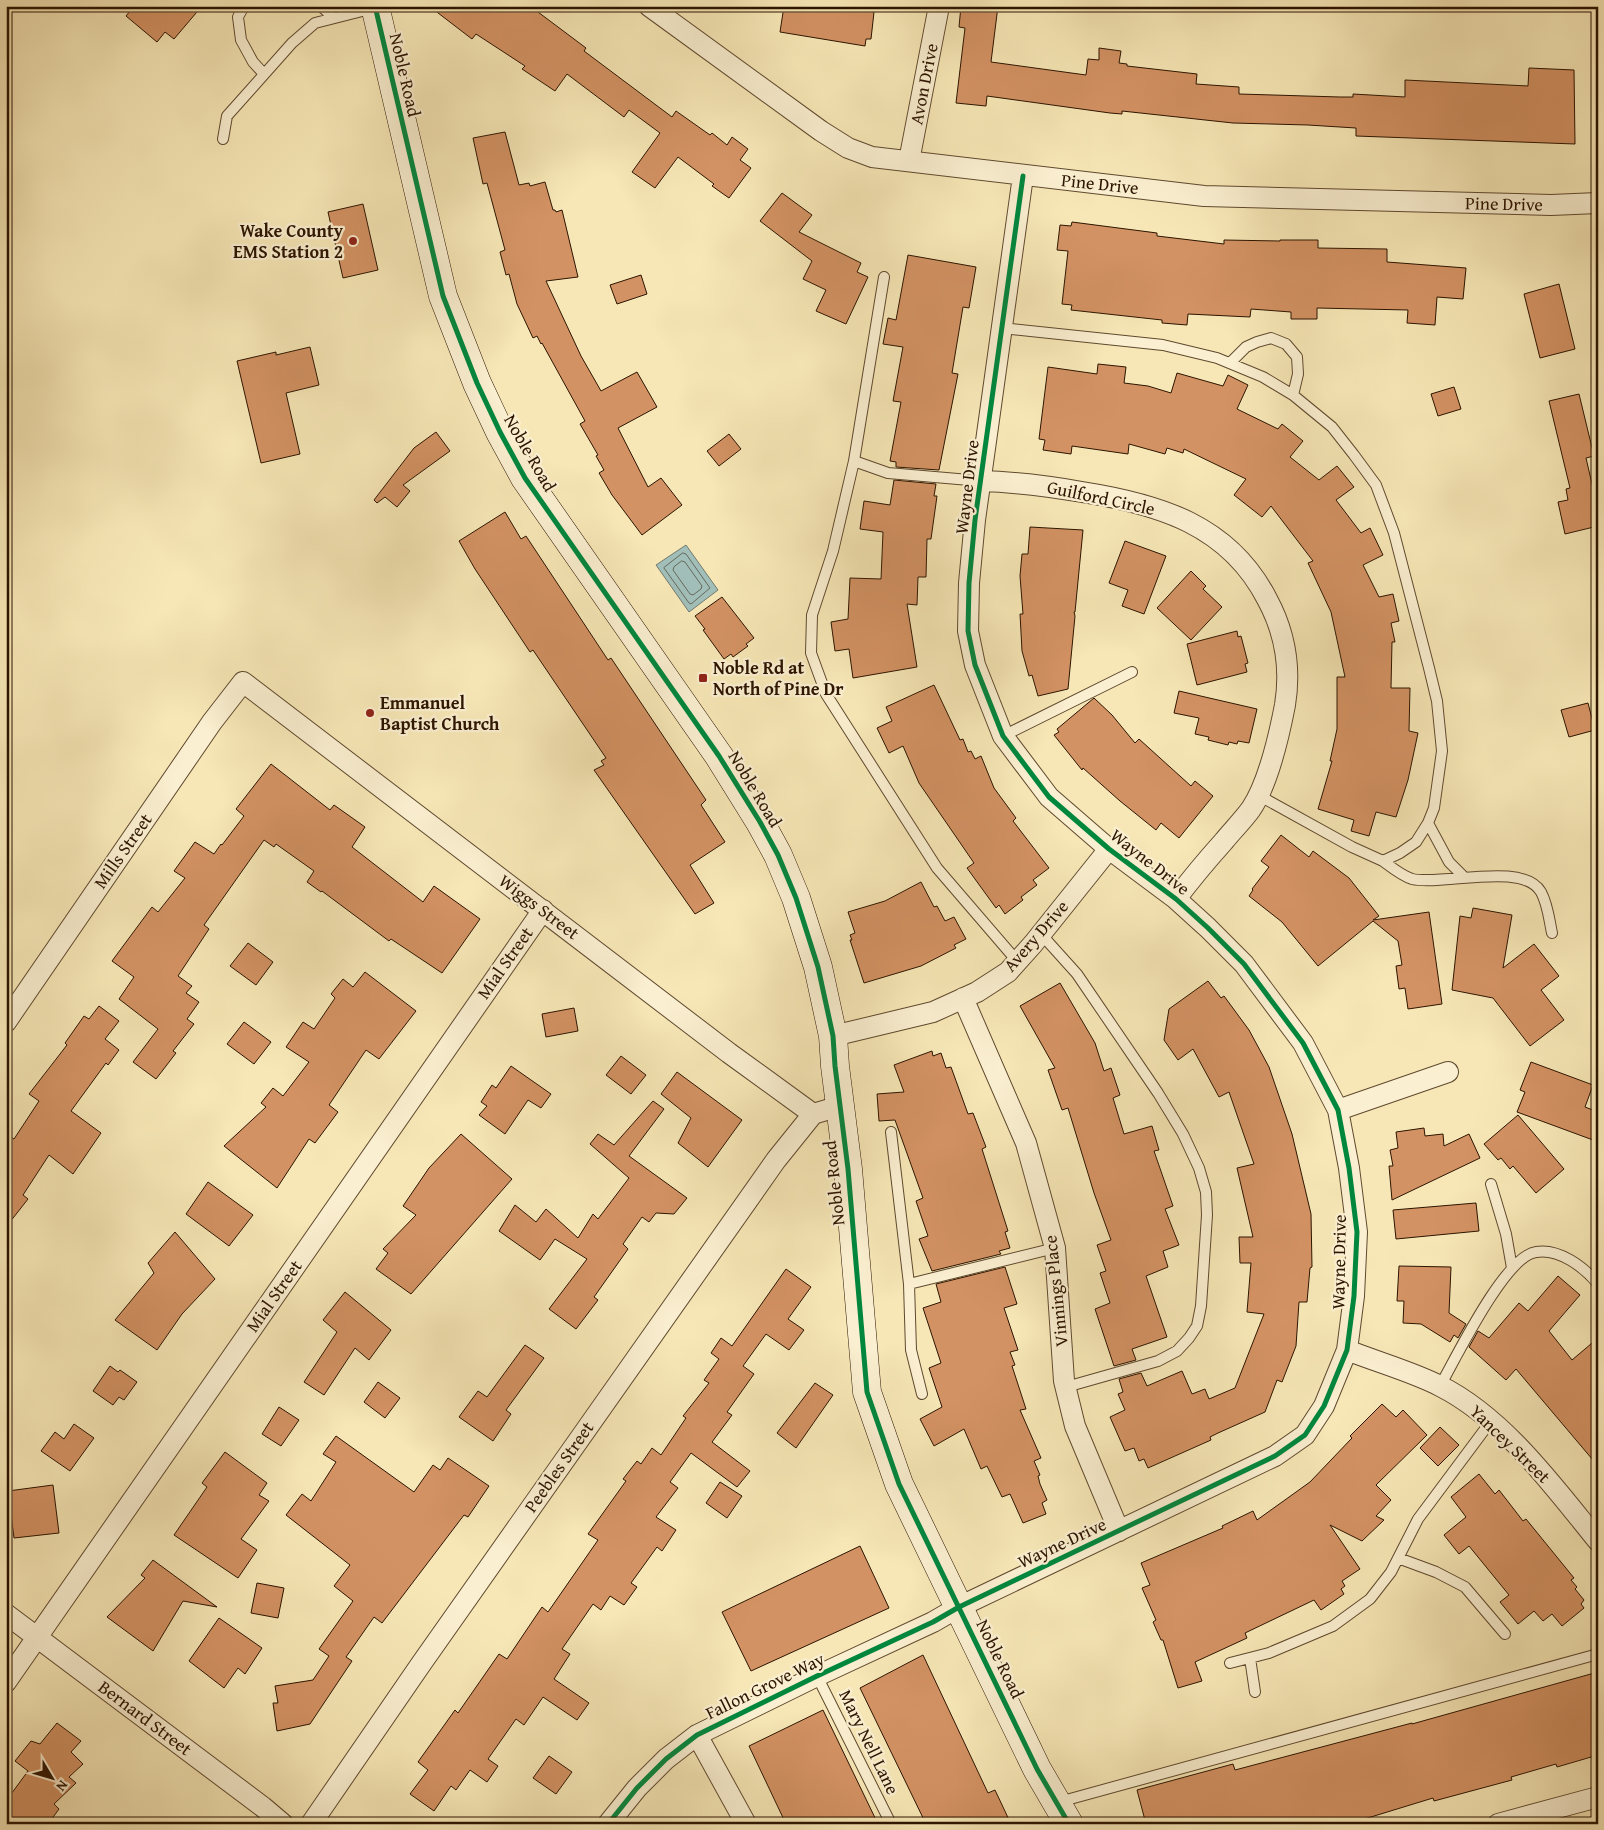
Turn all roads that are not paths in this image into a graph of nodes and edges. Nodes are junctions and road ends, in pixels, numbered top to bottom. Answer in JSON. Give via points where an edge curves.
{"nodes":[{"id":1,"x":244,"y":6,"type":"edge"},
{"id":2,"x":320,"y":6,"type":"edge"},
{"id":3,"x":649,"y":6,"type":"edge"},
{"id":4,"x":939,"y":6,"type":"edge"},
{"id":5,"x":375,"y":7,"type":"edge"},
{"id":6,"x":334,"y":18,"type":"junction"},
{"id":7,"x":264,"y":74,"type":"junction"},
{"id":8,"x":223,"y":139,"type":"dead end"},
{"id":9,"x":909,"y":162,"type":"junction"},
{"id":10,"x":1023,"y":176,"type":"junction"},
{"id":11,"x":1598,"y":203,"type":"edge"},
{"id":12,"x":884,"y":277,"type":"dead end"},
{"id":13,"x":1002,"y":328,"type":"junction"},
{"id":14,"x":1230,"y":363,"type":"junction"},
{"id":15,"x":1293,"y":395,"type":"junction"},
{"id":16,"x":854,"y":461,"type":"junction"},
{"id":17,"x":980,"y":480,"type":"junction"},
{"id":18,"x":1132,"y":672,"type":"dead end"},
{"id":19,"x":243,"y":682,"type":"joint"},
{"id":20,"x":1003,"y":736,"type":"junction"},
{"id":21,"x":1258,"y":795,"type":"junction"},
{"id":22,"x":1428,"y":823,"type":"junction"},
{"id":23,"x":1109,"y":849,"type":"junction"},
{"id":24,"x":1383,"y":861,"type":"junction"},
{"id":25,"x":1465,"y":878,"type":"junction"},
{"id":26,"x":1176,"y":899,"type":"junction"},
{"id":27,"x":542,"y":910,"type":"junction"},
{"id":28,"x":1552,"y":933,"type":"dead end"},
{"id":29,"x":1041,"y":934,"type":"junction"},
{"id":30,"x":1017,"y":961,"type":"junction"},
{"id":31,"x":963,"y":998,"type":"junction"},
{"id":32,"x":6,"y":1022,"type":"edge"},
{"id":33,"x":833,"y":1036,"type":"junction"},
{"id":34,"x":1448,"y":1072,"type":"dead end"},
{"id":35,"x":840,"y":1106,"type":"junction"},
{"id":36,"x":1338,"y":1110,"type":"junction"},
{"id":37,"x":812,"y":1114,"type":"junction"},
{"id":38,"x":891,"y":1132,"type":"dead end"},
{"id":39,"x":1491,"y":1184,"type":"dead end"},
{"id":40,"x":1055,"y":1248,"type":"junction"},
{"id":41,"x":1512,"y":1268,"type":"junction"},
{"id":42,"x":909,"y":1284,"type":"junction"},
{"id":43,"x":1598,"y":1284,"type":"edge"},
{"id":44,"x":1347,"y":1350,"type":"junction"},
{"id":45,"x":1440,"y":1386,"type":"junction"},
{"id":46,"x":1066,"y":1388,"type":"junction"},
{"id":47,"x":922,"y":1394,"type":"dead end"},
{"id":48,"x":1491,"y":1421,"type":"junction"},
{"id":49,"x":1119,"y":1531,"type":"junction"},
{"id":50,"x":1598,"y":1541,"type":"edge"},
{"id":51,"x":1398,"y":1558,"type":"junction"},
{"id":52,"x":959,"y":1607,"type":"junction"},
{"id":53,"x":6,"y":1614,"type":"edge"},
{"id":54,"x":1505,"y":1634,"type":"dead end"},
{"id":55,"x":37,"y":1637,"type":"junction"},
{"id":56,"x":1598,"y":1654,"type":"edge"},
{"id":57,"x":1250,"y":1658,"type":"junction"},
{"id":58,"x":1230,"y":1663,"type":"dead end"},
{"id":59,"x":817,"y":1676,"type":"junction"},
{"id":60,"x":6,"y":1682,"type":"edge"},
{"id":61,"x":1255,"y":1692,"type":"dead end"},
{"id":62,"x":697,"y":1735,"type":"junction"},
{"id":63,"x":1598,"y":1797,"type":"edge"},
{"id":64,"x":1063,"y":1813,"type":"edge"},
{"id":65,"x":283,"y":1824,"type":"edge"},
{"id":66,"x":311,"y":1824,"type":"edge"},
{"id":67,"x":608,"y":1824,"type":"edge"},
{"id":68,"x":746,"y":1824,"type":"edge"},
{"id":69,"x":891,"y":1824,"type":"edge"},
{"id":70,"x":1498,"y":1824,"type":"edge"}],
"edges":[{"from":1,"to":7,"type":"lane","via":[[238,17],[241,40]]},
{"from":2,"to":6,"type":"lane"},
{"from":3,"to":9,"type":"street","name":"Pine Drive","via":[[848,148],[872,157]]},
{"from":4,"to":9,"type":"street","name":"Avon Drive"},
{"from":5,"to":6,"type":"lane"},
{"from":5,"to":33,"type":"street","name":"Noble Road","via":[[443,296],[477,383],[525,478],[719,756],[778,855],[799,906],[818,967]]},
{"from":6,"to":7,"type":"lane","via":[[315,23]]},
{"from":7,"to":8,"type":"lane","via":[[227,116]]},
{"from":9,"to":10,"type":"street","name":"Pine Drive"},
{"from":10,"to":11,"type":"street","name":"Pine Drive","via":[[1204,196],[1551,205]]},
{"from":10,"to":13,"type":"street","name":"Wayne Drive"},
{"from":12,"to":16,"type":"lane"},
{"from":13,"to":14,"type":"lane","via":[[1164,345]]},
{"from":13,"to":17,"type":"street","name":"Wayne Drive"},
{"from":14,"to":15,"type":"lane"},
{"from":14,"to":15,"type":"lane","via":[[1257,342],[1271,338],[1286,344],[1297,357],[1298,374]]},
{"from":15,"to":22,"type":"lane","via":[[1332,427],[1376,485],[1394,533],[1437,701],[1440,726],[1442,751],[1434,808]]},
{"from":16,"to":17,"type":"lane","via":[[888,473]]},
{"from":16,"to":30,"type":"lane","via":[[833,551],[812,615],[811,653],[826,694],[937,868]]},
{"from":17,"to":20,"type":"street","name":"Wayne Drive","via":[[968,631],[975,664]]},
{"from":17,"to":21,"type":"street","name":"Guilford Circle","via":[[1023,482],[1091,493],[1168,512],[1226,545],[1246,565],[1281,628],[1288,686],[1279,736]]},
{"from":18,"to":20,"type":"lane"},
{"from":19,"to":27,"type":"street","name":"Wiggs Street"},
{"from":19,"to":32,"type":"street","name":"Mills Street","via":[[195,746]]},
{"from":20,"to":23,"type":"street","name":"Wayne Drive","via":[[1049,797]]},
{"from":21,"to":24,"type":"lane"},
{"from":21,"to":26,"type":"street","name":"Guilford Circle","via":[[1251,808]]},
{"from":22,"to":24,"type":"lane","via":[[1416,842]]},
{"from":22,"to":25,"type":"lane","via":[[1450,862]]},
{"from":23,"to":26,"type":"street","name":"Wayne Drive"},
{"from":23,"to":29,"type":"street","name":"Avery Drive"},
{"from":24,"to":25,"type":"lane","via":[[1412,879]]},
{"from":25,"to":28,"type":"lane","via":[[1513,876],[1526,880],[1540,890],[1547,904]]},
{"from":26,"to":36,"type":"street","name":"Wayne Drive","via":[[1244,964],[1303,1043]]},
{"from":27,"to":37,"type":"street","name":"Wiggs Street"},
{"from":27,"to":55,"type":"street","name":"Mial Street"},
{"from":29,"to":30,"type":"street","name":"Avery Drive"},
{"from":29,"to":46,"type":"lane","via":[[1077,974],[1158,1093],[1183,1134],[1206,1192],[1201,1306],[1197,1326],[1189,1338],[1158,1361]]},
{"from":30,"to":31,"type":"street","name":"Avery Drive","via":[[1008,972]]},
{"from":31,"to":33,"type":"street","name":"Avery Drive","via":[[933,1012]]},
{"from":31,"to":40,"type":"street","name":"Vinnings Place","via":[[1026,1143]]},
{"from":33,"to":35,"type":"street","name":"Noble Road"},
{"from":34,"to":36,"type":"street"},
{"from":35,"to":37,"type":"street"},
{"from":35,"to":52,"type":"street","name":"Noble Road","via":[[867,1392],[899,1484]]},
{"from":36,"to":44,"type":"street","name":"Wayne Drive","via":[[1350,1168],[1357,1232]]},
{"from":37,"to":66,"type":"street","name":"Peebles Street","via":[[776,1160]]},
{"from":38,"to":42,"type":"lane"},
{"from":39,"to":41,"type":"lane"},
{"from":40,"to":42,"type":"lane"},
{"from":40,"to":46,"type":"street","name":"Vinnings Place"},
{"from":41,"to":43,"type":"lane","via":[[1535,1252],[1554,1253],[1591,1275]]},
{"from":41,"to":45,"type":"lane","via":[[1480,1313]]},
{"from":42,"to":47,"type":"lane","via":[[911,1350]]},
{"from":44,"to":45,"type":"street","name":"Yancey Street"},
{"from":44,"to":49,"type":"street","name":"Wayne Drive","via":[[1324,1406],[1305,1435],[1275,1456]]},
{"from":45,"to":48,"type":"street","name":"Yancey Street"},
{"from":46,"to":49,"type":"street","name":"Vinnings Place","via":[[1075,1426]]},
{"from":48,"to":50,"type":"street","name":"Yancey Street","via":[[1546,1477]]},
{"from":48,"to":51,"type":"lane","via":[[1418,1519]]},
{"from":49,"to":52,"type":"street","name":"Wayne Drive"},
{"from":51,"to":54,"type":"lane","via":[[1465,1587]]},
{"from":51,"to":57,"type":"lane","via":[[1370,1600],[1333,1626]]},
{"from":52,"to":59,"type":"street","name":"Fallon Grove Way"},
{"from":52,"to":64,"type":"street","name":"Noble Road","via":[[1037,1768]]},
{"from":53,"to":55,"type":"street","name":"Bernard Street"},
{"from":55,"to":60,"type":"street","name":"Mial Street"},
{"from":55,"to":65,"type":"street","name":"Bernard Street"},
{"from":56,"to":64,"type":"lane"},
{"from":57,"to":58,"type":"lane"},
{"from":57,"to":61,"type":"lane"},
{"from":59,"to":62,"type":"street","name":"Fallon Grove Way"},
{"from":59,"to":69,"type":"lane","name":"Mary Nell Lane"},
{"from":62,"to":67,"type":"street","name":"Fallon Grove Way","via":[[666,1759],[637,1788]]},
{"from":62,"to":68,"type":"street","name":"Fallon Grove Way"},
{"from":63,"to":70,"type":"street"}]}
